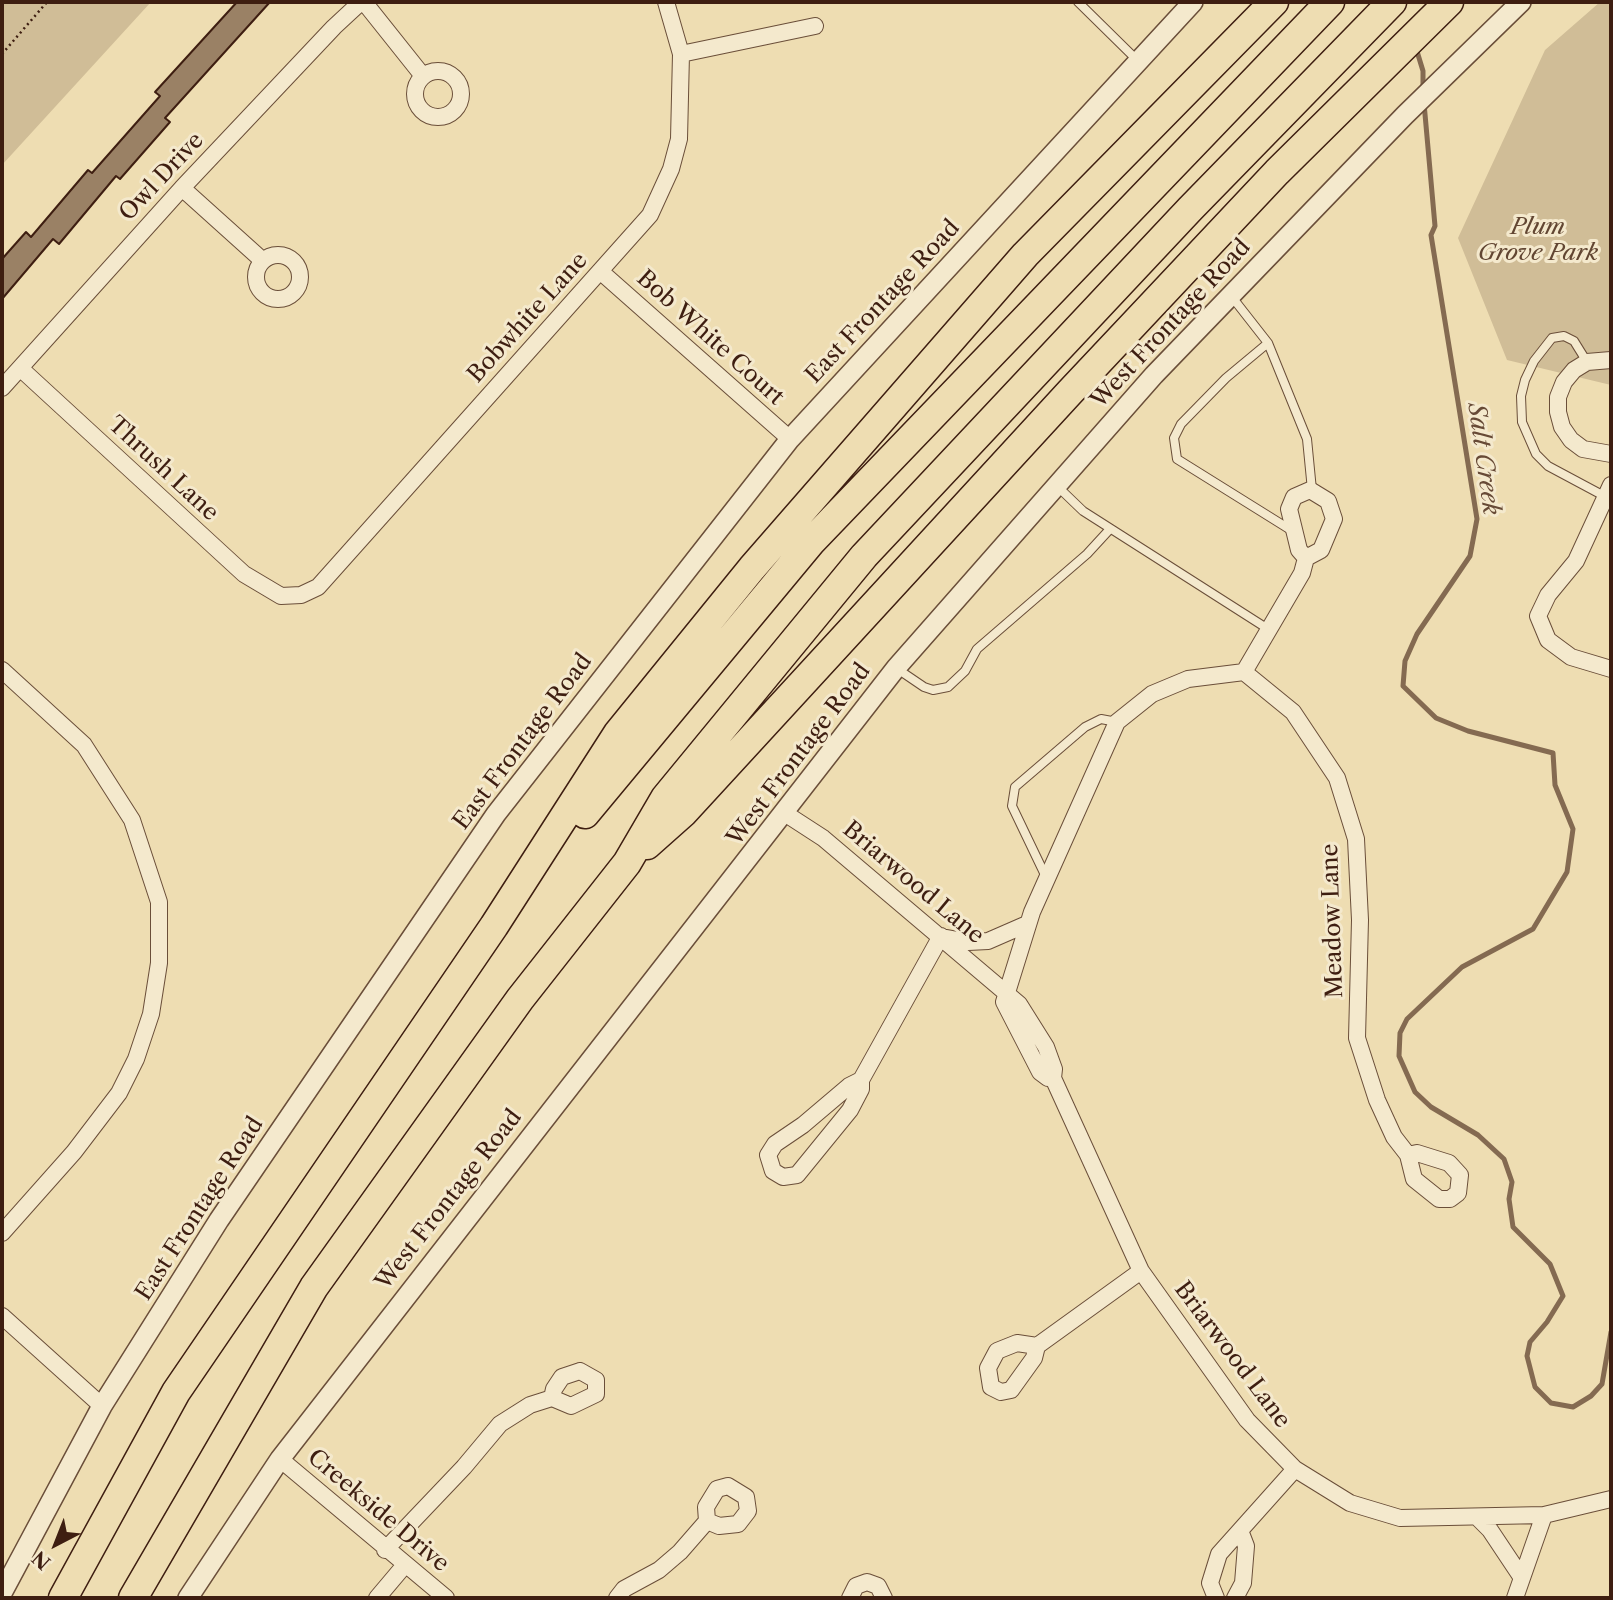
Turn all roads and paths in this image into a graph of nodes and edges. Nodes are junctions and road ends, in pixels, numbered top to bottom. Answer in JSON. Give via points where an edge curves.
{"nodes":[{"id":1,"x":47,"y":2,"type":"edge"},
{"id":2,"x":363,"y":2,"type":"edge"},
{"id":3,"x":666,"y":2,"type":"edge"},
{"id":4,"x":1078,"y":2,"type":"edge"},
{"id":5,"x":1193,"y":2,"type":"edge"},
{"id":6,"x":1274,"y":2,"type":"edge"},
{"id":7,"x":1330,"y":2,"type":"edge"},
{"id":8,"x":1392,"y":2,"type":"edge"},
{"id":9,"x":1448,"y":2,"type":"edge"},
{"id":10,"x":1521,"y":2,"type":"edge"},
{"id":11,"x":815,"y":26,"type":"dead end"},
{"id":12,"x":2,"y":54,"type":"edge"},
{"id":13,"x":681,"y":54,"type":"junction"},
{"id":14,"x":1138,"y":61,"type":"junction"},
{"id":15,"x":423,"y":76,"type":"dead end"},
{"id":16,"x":182,"y":188,"type":"junction"},
{"id":17,"x":262,"y":260,"type":"dead end"},
{"id":18,"x":600,"y":271,"type":"junction"},
{"id":19,"x":1230,"y":295,"type":"junction"},
{"id":20,"x":1268,"y":343,"type":"junction"},
{"id":21,"x":1611,"y":360,"type":"edge"},
{"id":22,"x":1587,"y":362,"type":"junction"},
{"id":23,"x":20,"y":368,"type":"junction"},
{"id":24,"x":2,"y":388,"type":"edge"},
{"id":25,"x":790,"y":439,"type":"junction"},
{"id":26,"x":1611,"y":454,"type":"edge"},
{"id":27,"x":1057,"y":486,"type":"junction"},
{"id":28,"x":1312,"y":490,"type":"junction"},
{"id":29,"x":1609,"y":491,"type":"edge"},
{"id":30,"x":1110,"y":529,"type":"junction"},
{"id":31,"x":1294,"y":532,"type":"junction"},
{"id":32,"x":1306,"y":558,"type":"junction"},
{"id":33,"x":281,"y":596,"type":"joint"},
{"id":34,"x":1268,"y":629,"type":"junction"},
{"id":35,"x":896,"y":668,"type":"junction"},
{"id":36,"x":1611,"y":669,"type":"edge"},
{"id":37,"x":2,"y":670,"type":"edge"},
{"id":38,"x":1244,"y":672,"type":"junction"},
{"id":39,"x":1117,"y":722,"type":"junction"},
{"id":40,"x":786,"y":814,"type":"junction"},
{"id":41,"x":627,"y":863,"type":"junction"},
{"id":42,"x":1047,"y":879,"type":"junction"},
{"id":43,"x":1027,"y":924,"type":"junction"},
{"id":44,"x":494,"y":926,"type":"junction"},
{"id":45,"x":942,"y":936,"type":"junction"},
{"id":46,"x":1006,"y":994,"type":"junction"},
{"id":47,"x":861,"y":1080,"type":"junction"},
{"id":48,"x":812,"y":1118,"type":"junction"},
{"id":49,"x":830,"y":1135,"type":"junction"},
{"id":50,"x":1408,"y":1155,"type":"dead end"},
{"id":51,"x":2,"y":1233,"type":"edge"},
{"id":52,"x":1141,"y":1271,"type":"junction"},
{"id":53,"x":2,"y":1316,"type":"edge"},
{"id":54,"x":1037,"y":1346,"type":"dead end"},
{"id":55,"x":552,"y":1398,"type":"dead end"},
{"id":56,"x":102,"y":1406,"type":"junction"},
{"id":57,"x":280,"y":1459,"type":"junction"},
{"id":58,"x":1295,"y":1469,"type":"junction"},
{"id":59,"x":1611,"y":1499,"type":"edge"},
{"id":60,"x":1544,"y":1515,"type":"junction"},
{"id":61,"x":1478,"y":1517,"type":"junction"},
{"id":62,"x":707,"y":1521,"type":"dead end"},
{"id":63,"x":1241,"y":1533,"type":"junction"},
{"id":64,"x":385,"y":1550,"type":"junction"},
{"id":65,"x":404,"y":1566,"type":"junction"},
{"id":66,"x":1522,"y":1578,"type":"junction"},
{"id":67,"x":2,"y":1593,"type":"edge"},
{"id":68,"x":63,"y":1598,"type":"edge"},
{"id":69,"x":133,"y":1598,"type":"edge"},
{"id":70,"x":188,"y":1598,"type":"edge"},
{"id":71,"x":377,"y":1598,"type":"edge"},
{"id":72,"x":446,"y":1598,"type":"edge"},
{"id":73,"x":617,"y":1598,"type":"edge"},
{"id":74,"x":850,"y":1598,"type":"edge"},
{"id":75,"x":884,"y":1598,"type":"edge"},
{"id":76,"x":1216,"y":1598,"type":"edge"},
{"id":77,"x":1235,"y":1598,"type":"edge"},
{"id":78,"x":1515,"y":1598,"type":"edge"}],
"edges":[{"from":1,"to":12,"type":"path"},
{"from":2,"to":15,"type":"street"},
{"from":2,"to":16,"type":"street","name":"Owl Drive"},
{"from":3,"to":13,"type":"street","name":"Bobwhite Lane"},
{"from":4,"to":14,"type":"lane"},
{"from":5,"to":14,"type":"street","name":"East Frontage Road"},
{"from":6,"to":44,"type":"highway","via":[[1025,255],[752,568],[618,733]]},
{"from":7,"to":44,"type":"highway","via":[[811,542]]},
{"from":8,"to":41,"type":"highway","via":[[864,556],[665,798]]},
{"from":9,"to":41,"type":"highway","via":[[1239,212],[683,813]]},
{"from":10,"to":19,"type":"street","name":"West Frontage Road"},
{"from":11,"to":13,"type":"street"},
{"from":13,"to":18,"type":"street","name":"Bobwhite Lane","via":[[679,138],[671,169],[650,215]]},
{"from":14,"to":25,"type":"street","name":"East Frontage Road"},
{"from":16,"to":17,"type":"street"},
{"from":16,"to":23,"type":"street","name":"Owl Drive"},
{"from":18,"to":25,"type":"street","name":"Bob White Court"},
{"from":18,"to":33,"type":"street","name":"Bobwhite Lane","via":[[318,587],[301,595]]},
{"from":19,"to":20,"type":"lane"},
{"from":19,"to":27,"type":"street","name":"West Frontage Road"},
{"from":20,"to":28,"type":"lane","via":[[1307,439]]},
{"from":20,"to":31,"type":"lane","via":[[1226,378],[1181,424],[1174,438],[1177,459]]},
{"from":21,"to":22,"type":"street"},
{"from":22,"to":26,"type":"street","via":[[1564,382],[1558,412],[1571,440],[1583,449]]},
{"from":22,"to":29,"type":"lane","via":[[1574,341],[1564,336],[1552,338],[1525,380],[1522,422],[1536,454],[1548,466]]},
{"from":23,"to":24,"type":"street","name":"Owl Drive"},
{"from":23,"to":33,"type":"street","name":"Thrush Lane","via":[[244,574]]},
{"from":25,"to":56,"type":"street","name":"East Frontage Road","via":[[496,814],[219,1220]]},
{"from":27,"to":30,"type":"lane","via":[[1067,499]]},
{"from":27,"to":35,"type":"street","name":"West Frontage Road"},
{"from":28,"to":31,"type":"street","via":[[1302,491],[1291,501]]},
{"from":28,"to":32,"type":"street","via":[[1328,501],[1334,513],[1321,550]]},
{"from":29,"to":36,"type":"street","via":[[1576,561],[1548,594],[1538,616],[1548,640],[1571,657]]},
{"from":30,"to":34,"type":"lane"},
{"from":30,"to":35,"type":"lane","via":[[977,649],[965,671],[948,687],[924,687]]},
{"from":31,"to":32,"type":"street"},
{"from":32,"to":34,"type":"street","via":[[1302,573]]},
{"from":34,"to":38,"type":"street"},
{"from":35,"to":40,"type":"street","name":"West Frontage Road"},
{"from":37,"to":51,"type":"street","via":[[84,745],[132,820],[159,902],[159,963],[136,1059],[119,1093]]},
{"from":38,"to":39,"type":"street","via":[[1188,679],[1152,694]]},
{"from":38,"to":50,"type":"street","name":"Meadow Lane","via":[[1293,712],[1337,778],[1356,839],[1360,920],[1357,1038],[1377,1100],[1394,1138]]},
{"from":39,"to":42,"type":"street"},
{"from":39,"to":42,"type":"lane","via":[[1101,719],[1084,727],[1016,787],[1012,806]]},
{"from":40,"to":45,"type":"street","name":"Briarwood Lane","via":[[823,838]]},
{"from":40,"to":57,"type":"street","name":"West Frontage Road"},
{"from":41,"to":69,"type":"highway","via":[[520,999],[314,1287]]},
{"from":42,"to":43,"type":"street"},
{"from":43,"to":45,"type":"street","via":[[979,943]]},
{"from":43,"to":46,"type":"street"},
{"from":44,"to":68,"type":"highway","via":[[176,1392]]},
{"from":45,"to":46,"type":"street","name":"Briarwood Lane"},
{"from":45,"to":47,"type":"street"},
{"from":46,"to":52,"type":"street","name":"Briarwood Lane","via":[[1004,1006],[1054,1069],[1053,1078]]},
{"from":47,"to":48,"type":"street"},
{"from":47,"to":49,"type":"street","via":[[853,1105]]},
{"from":48,"to":49,"type":"lane"},
{"from":48,"to":49,"type":"street","via":[[775,1144],[768,1155],[773,1171],[783,1177],[797,1175]]},
{"from":52,"to":54,"type":"street"},
{"from":52,"to":58,"type":"street","name":"Briarwood Lane","via":[[1247,1420]]},
{"from":53,"to":56,"type":"street"},
{"from":55,"to":64,"type":"street","via":[[530,1405],[492,1430]]},
{"from":56,"to":67,"type":"street","name":"East Frontage Road"},
{"from":57,"to":64,"type":"street","name":"Creekside Drive"},
{"from":57,"to":70,"type":"street","name":"West Frontage Road"},
{"from":58,"to":61,"type":"street","name":"Briarwood Lane","via":[[1350,1503],[1382,1514]]},
{"from":58,"to":63,"type":"street"},
{"from":59,"to":60,"type":"street","name":"Briarwood Lane"},
{"from":60,"to":61,"type":"street","name":"Briarwood Lane"},
{"from":60,"to":66,"type":"street"},
{"from":61,"to":66,"type":"street"},
{"from":62,"to":73,"type":"street","via":[[659,1570],[624,1589]]},
{"from":63,"to":76,"type":"street","via":[[1224,1548],[1212,1569],[1210,1583]]},
{"from":63,"to":77,"type":"street","via":[[1246,1546],[1243,1583]]},
{"from":64,"to":65,"type":"street","name":"Creekside Drive"},
{"from":65,"to":71,"type":"street"},
{"from":65,"to":72,"type":"street","name":"Creekside Drive"},
{"from":66,"to":78,"type":"street"},
{"from":74,"to":75,"type":"street","via":[[856,1586],[867,1582],[878,1586]]}]}
